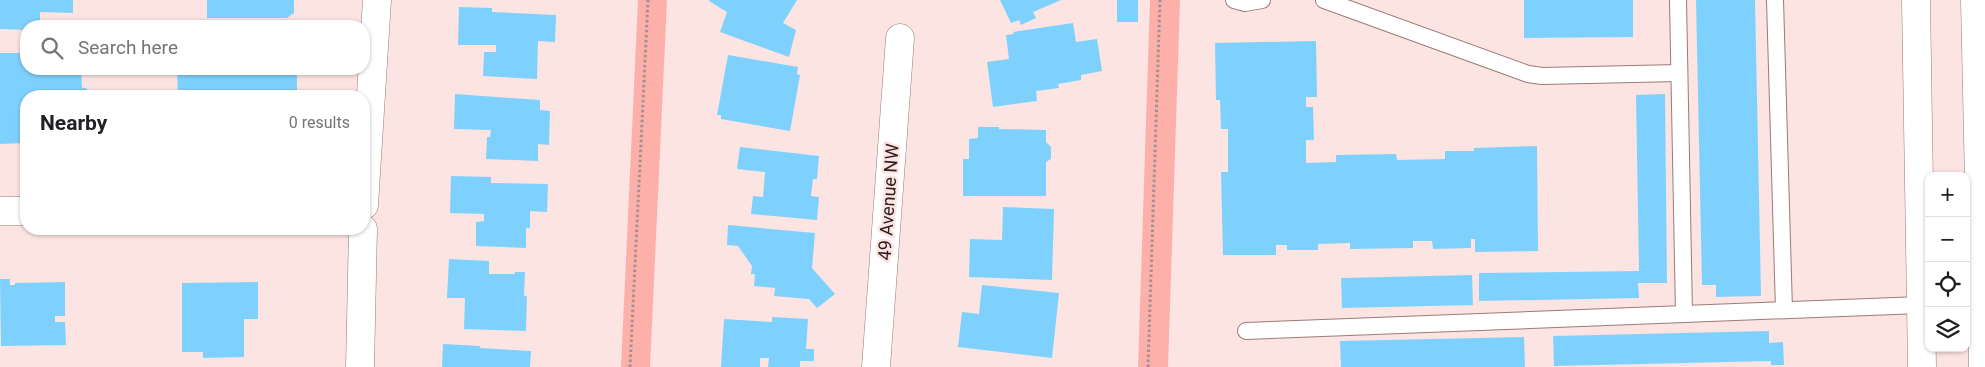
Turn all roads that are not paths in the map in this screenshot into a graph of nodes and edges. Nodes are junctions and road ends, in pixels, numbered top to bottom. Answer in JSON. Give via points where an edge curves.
{"nodes":[{"id":1,"x":376,"y":0,"type":"edge"},
{"id":2,"x":1234,"y":0,"type":"edge"},
{"id":3,"x":1262,"y":0,"type":"edge"},
{"id":4,"x":1324,"y":0,"type":"edge"},
{"id":5,"x":1678,"y":0,"type":"edge"},
{"id":6,"x":1775,"y":0,"type":"edge"},
{"id":7,"x":1916,"y":0,"type":"edge"},
{"id":8,"x":1975,"y":0,"type":"edge"},
{"id":9,"x":900,"y":38,"type":"dead end"},
{"id":10,"x":1680,"y":73,"type":"junction"},
{"id":11,"x":370,"y":102,"type":"edge"},
{"id":12,"x":20,"y":211,"type":"edge"},
{"id":13,"x":0,"y":212,"type":"edge"},
{"id":14,"x":363,"y":235,"type":"edge"},
{"id":15,"x":1921,"y":305,"type":"junction"},
{"id":16,"x":1784,"y":310,"type":"junction"},
{"id":17,"x":1684,"y":314,"type":"junction"},
{"id":18,"x":1246,"y":331,"type":"dead end"},
{"id":19,"x":360,"y":367,"type":"edge"},
{"id":20,"x":876,"y":367,"type":"edge"},
{"id":21,"x":1922,"y":367,"type":"edge"},
{"id":22,"x":1983,"y":367,"type":"edge"}],
"edges":[{"from":1,"to":11,"type":"street"},
{"from":2,"to":3,"type":"lane","via":[[1244,3]]},
{"from":4,"to":10,"type":"lane","via":[[1528,74]]},
{"from":5,"to":10,"type":"lane"},
{"from":6,"to":16,"type":"lane"},
{"from":7,"to":15,"type":"street"},
{"from":8,"to":22,"type":"street"},
{"from":9,"to":20,"type":"street","name":"49 Avenue NW"},
{"from":10,"to":17,"type":"lane"},
{"from":12,"to":13,"type":"street"},
{"from":14,"to":19,"type":"street"},
{"from":15,"to":16,"type":"lane"},
{"from":15,"to":21,"type":"street"},
{"from":16,"to":17,"type":"lane"},
{"from":17,"to":18,"type":"lane"}]}
